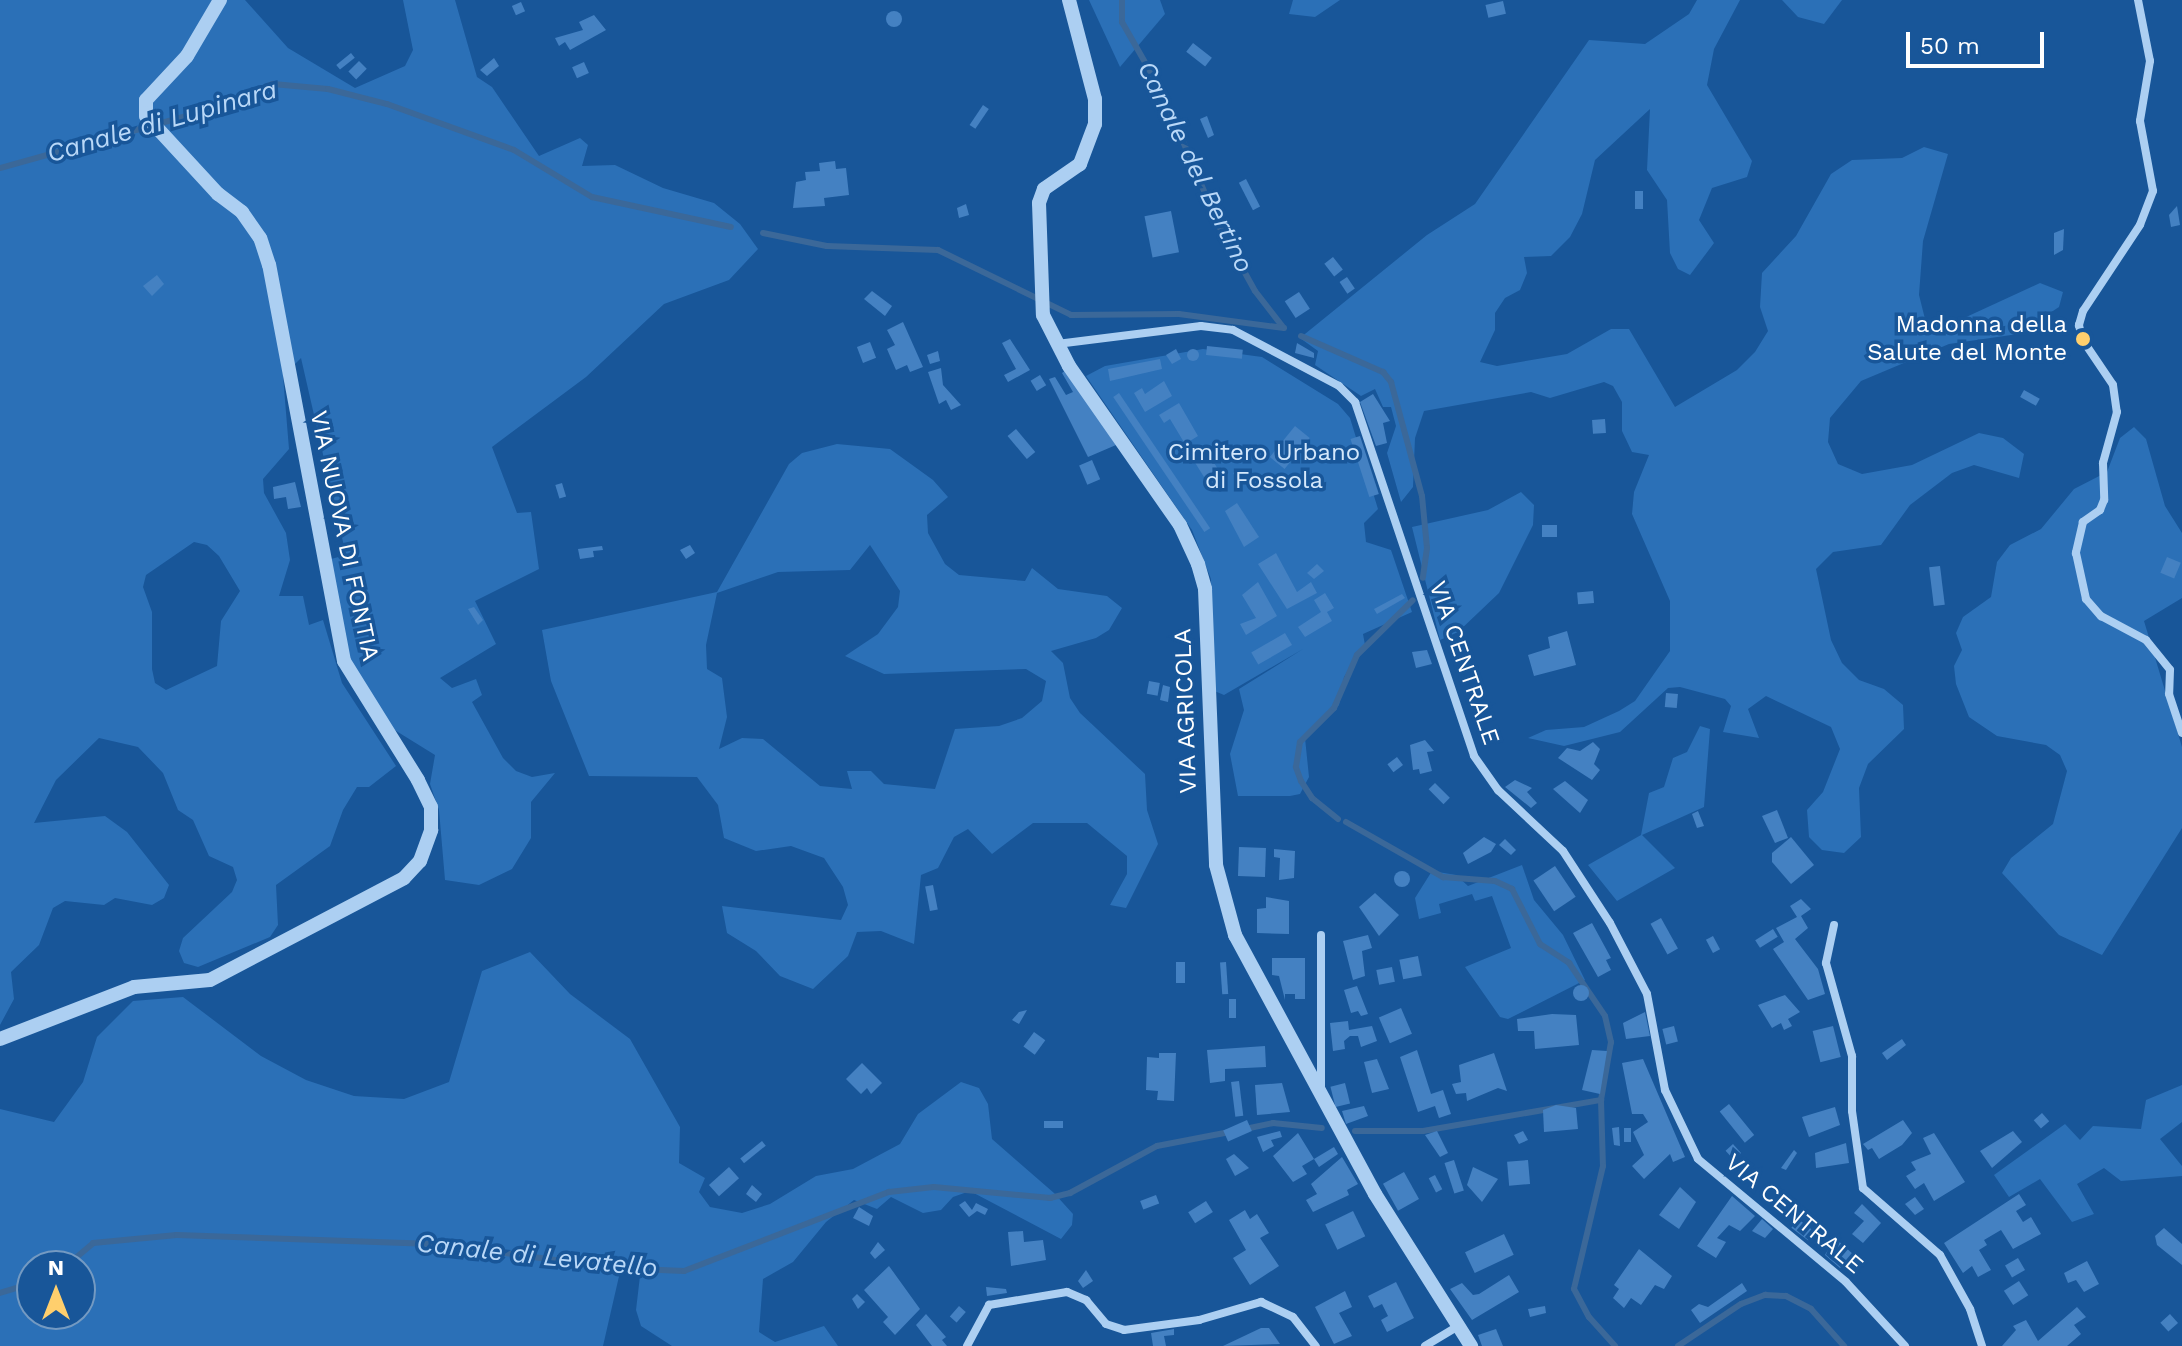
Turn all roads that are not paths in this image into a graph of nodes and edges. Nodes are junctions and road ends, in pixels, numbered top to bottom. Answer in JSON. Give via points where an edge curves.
{"nodes":[{"id":1,"x":220,"y":0,"type":"edge"},
{"id":2,"x":1069,"y":0,"type":"edge"},
{"id":3,"x":2138,"y":0,"type":"edge"},
{"id":4,"x":1057,"y":344,"type":"junction"},
{"id":5,"x":2182,"y":733,"type":"edge"},
{"id":6,"x":1834,"y":925,"type":"dead end"},
{"id":7,"x":1321,"y":935,"type":"dead end"},
{"id":8,"x":0,"y":1039,"type":"edge"},
{"id":9,"x":1321,"y":1094,"type":"junction"},
{"id":10,"x":1455,"y":1328,"type":"junction"},
{"id":11,"x":967,"y":1346,"type":"edge"},
{"id":12,"x":1316,"y":1346,"type":"edge"},
{"id":13,"x":1425,"y":1346,"type":"edge"},
{"id":14,"x":1471,"y":1346,"type":"edge"},
{"id":15,"x":1905,"y":1346,"type":"edge"},
{"id":16,"x":1982,"y":1346,"type":"edge"}],
"edges":[{"from":1,"to":8,"type":"street","name":"VIA NUOVA DI FONTIA","via":[[187,56],[146,100],[146,116],[218,194],[242,212],[260,238],[344,661],[418,780],[431,807],[431,830],[420,861],[404,878],[210,980],[134,987]]},
{"from":2,"to":4,"type":"street","via":[[1095,99],[1095,124],[1080,164],[1044,189],[1039,203],[1043,315]]},
{"from":3,"to":5,"type":"street","via":[[2150,61],[2140,121],[2153,191],[2140,225],[2079,325],[2082,339],[2113,385],[2117,412],[2103,463],[2104,500],[2100,510],[2083,522],[2076,553],[2086,599],[2101,616],[2146,640],[2170,670],[2169,694]]},
{"from":4,"to":9,"type":"street","name":"VIA AGRICOLA","via":[[1180,525],[1198,564],[1205,589],[1220,893],[1235,935]]},
{"from":4,"to":15,"type":"street","name":"VIA CENTRALE","via":[[1201,326],[1222,328],[1339,386],[1362,413],[1461,726],[1484,774],[1563,851],[1631,960],[1650,1006],[1665,1090],[1698,1159],[1846,1282]]},
{"from":6,"to":16,"type":"street","via":[[1826,963],[1852,1056],[1852,1111],[1863,1188],[1940,1255],[1970,1309]]},
{"from":7,"to":9,"type":"street","name":"VIA AGRICOLA"},
{"from":9,"to":10,"type":"street","name":"VIA AGRICOLA"},
{"from":10,"to":13,"type":"street"},
{"from":10,"to":14,"type":"street","name":"VIA AGRICOLA"},
{"from":11,"to":12,"type":"street","via":[[989,1305],[1067,1292],[1086,1300],[1106,1324],[1124,1330],[1199,1320],[1261,1302],[1293,1317]]}]}
